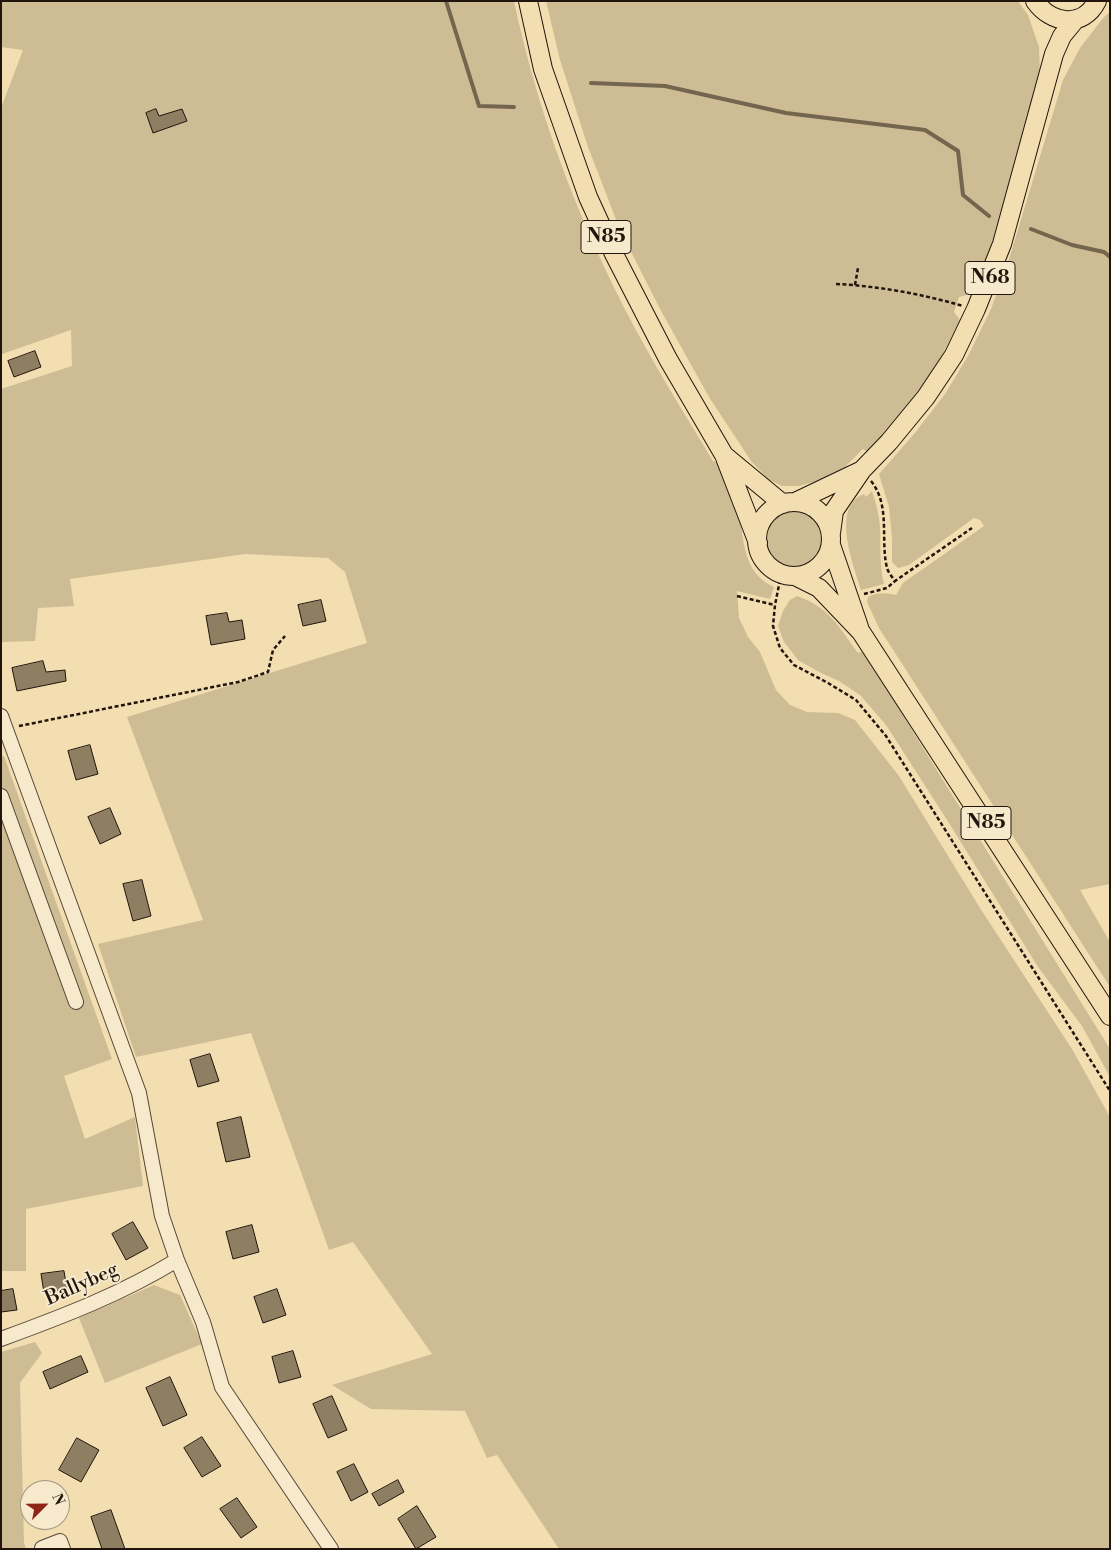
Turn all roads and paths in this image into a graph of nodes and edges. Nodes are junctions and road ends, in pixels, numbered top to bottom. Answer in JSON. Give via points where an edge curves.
{"nodes":[{"id":1,"x":528,"y":1,"type":"edge"},
{"id":2,"x":1097,"y":1,"type":"edge"},
{"id":3,"x":1037,"y":5,"type":"edge"},
{"id":4,"x":1076,"y":19,"type":"junction"},
{"id":5,"x":1054,"y":54,"type":"junction"},
{"id":6,"x":858,"y":268,"type":"dead end"},
{"id":7,"x":836,"y":284,"type":"dead end"},
{"id":8,"x":855,"y":285,"type":"junction"},
{"id":9,"x":976,"y":309,"type":"junction"},
{"id":10,"x":724,"y":455,"type":"junction"},
{"id":11,"x":862,"y":470,"type":"junction"},
{"id":12,"x":789,"y":503,"type":"junction"},
{"id":13,"x":972,"y":528,"type":"dead end"},
{"id":14,"x":831,"y":539,"type":"junction"},
{"id":15,"x":758,"y":543,"type":"junction"},
{"id":16,"x":789,"y":575,"type":"junction"},
{"id":17,"x":895,"y":581,"type":"junction"},
{"id":18,"x":860,"y":595,"type":"dead end"},
{"id":19,"x":737,"y":596,"type":"dead end"},
{"id":20,"x":775,"y":605,"type":"junction"},
{"id":21,"x":861,"y":632,"type":"junction"},
{"id":22,"x":285,"y":636,"type":"dead end"},
{"id":23,"x":3,"y":725,"type":"edge"},
{"id":24,"x":1,"y":796,"type":"edge"},
{"id":25,"x":76,"y":1002,"type":"dead end"},
{"id":26,"x":1110,"y":1016,"type":"edge"},
{"id":27,"x":1110,"y":1091,"type":"edge"},
{"id":28,"x":177,"y":1260,"type":"junction"},
{"id":29,"x":1,"y":1339,"type":"edge"},
{"id":30,"x":42,"y":1548,"type":"edge"},
{"id":31,"x":63,"y":1549,"type":"edge"},
{"id":32,"x":331,"y":1549,"type":"edge"}],
"edges":[{"from":1,"to":10,"type":"main road","number":"N85","via":[[543,69],[588,197],[668,359]]},
{"from":2,"to":4,"type":"main road","number":"N68","via":[[1086,14]]},
{"from":3,"to":4,"type":"main road","number":"N68","via":[[1056,19]]},
{"from":3,"to":5,"type":"main road","number":"N68","via":[[1054,34]]},
{"from":4,"to":5,"type":"main road","number":"N68","via":[[1062,36]]},
{"from":5,"to":9,"type":"main road","number":"N68","via":[[1002,244]]},
{"from":6,"to":8,"type":"path"},
{"from":7,"to":8,"type":"path"},
{"from":8,"to":9,"type":"path","via":[[936,298]]},
{"from":9,"to":11,"type":"main road","number":"N68","via":[[954,356],[926,397]]},
{"from":10,"to":12,"type":"main road","number":"N85"},
{"from":10,"to":15,"type":"main road","number":"N85"},
{"from":11,"to":12,"type":"main road","number":"N68"},
{"from":11,"to":14,"type":"main road","number":"N68","via":[[834,511]]},
{"from":11,"to":17,"type":"path","via":[[876,487],[883,509],[887,569]]},
{"from":12,"to":14,"type":"main road","number":"N85","via":[[808,504],[818,511],[826,521]]},
{"from":12,"to":15,"type":"main road","via":[[772,510],[763,519],[758,530]]},
{"from":13,"to":17,"type":"path"},
{"from":14,"to":16,"type":"main road","via":[[826,557],[818,567],[808,573]]},
{"from":14,"to":21,"type":"main road","number":"N85"},
{"from":15,"to":16,"type":"main road","number":"N85","via":[[765,562]]},
{"from":16,"to":20,"type":"path"},
{"from":16,"to":21,"type":"main road","number":"N85","via":[[820,588]]},
{"from":17,"to":18,"type":"path","via":[[886,588]]},
{"from":19,"to":20,"type":"path"},
{"from":20,"to":27,"type":"path","via":[[773,626],[780,648],[794,665],[856,700],[886,736]]},
{"from":21,"to":26,"type":"main road","number":"N85"},
{"from":22,"to":23,"type":"path","via":[[273,650],[268,672],[238,682]]},
{"from":23,"to":28,"type":"street","via":[[139,1093],[162,1216]]},
{"from":24,"to":25,"type":"street"},
{"from":28,"to":29,"type":"street","name":"Ballybeg","via":[[75,1312]]},
{"from":28,"to":32,"type":"street","via":[[203,1322],[222,1387]]},
{"from":30,"to":31,"type":"street","via":[[60,1541]]}]}
